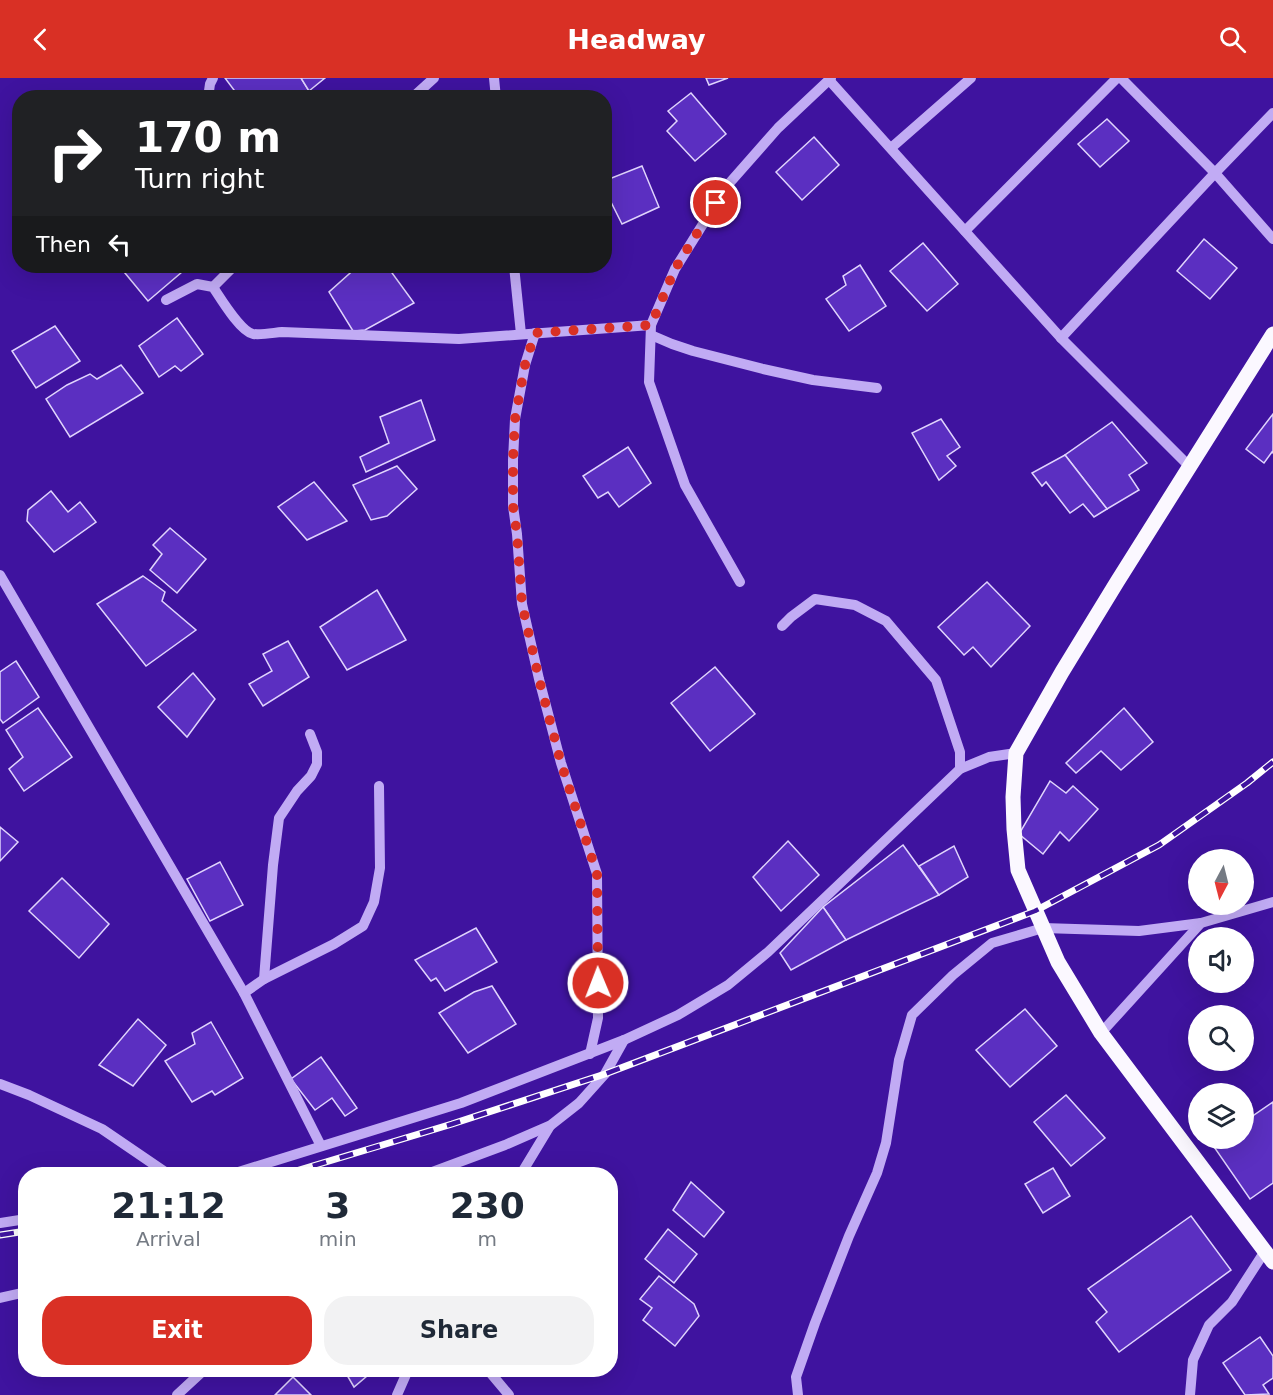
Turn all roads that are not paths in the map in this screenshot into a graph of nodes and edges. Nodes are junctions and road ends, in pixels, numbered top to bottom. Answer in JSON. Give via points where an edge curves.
{"nodes":[{"id":1,"x":434,"y":78,"type":"edge"},
{"id":2,"x":971,"y":78,"type":"edge"},
{"id":3,"x":830,"y":79,"type":"edge"},
{"id":4,"x":1124,"y":79,"type":"edge"},
{"id":5,"x":421,"y":90,"type":"edge"},
{"id":6,"x":1273,"y":113,"type":"edge"},
{"id":7,"x":891,"y":148,"type":"junction"},
{"id":8,"x":1215,"y":173,"type":"junction"},
{"id":9,"x":965,"y":231,"type":"junction"},
{"id":10,"x":1273,"y":239,"type":"edge"},
{"id":11,"x":227,"y":273,"type":"edge"},
{"id":12,"x":515,"y":273,"type":"edge"},
{"id":13,"x":213,"y":287,"type":"junction"},
{"id":14,"x":166,"y":300,"type":"dead end"},
{"id":15,"x":651,"y":330,"type":"junction"},
{"id":16,"x":535,"y":333,"type":"junction"},
{"id":17,"x":521,"y":334,"type":"junction"},
{"id":18,"x":1273,"y":334,"type":"edge"},
{"id":19,"x":1061,"y":338,"type":"junction"},
{"id":20,"x":877,"y":388,"type":"dead end"},
{"id":21,"x":1190,"y":466,"type":"junction"},
{"id":22,"x":0,"y":575,"type":"edge"},
{"id":23,"x":740,"y":582,"type":"dead end"},
{"id":24,"x":782,"y":626,"type":"dead end"},
{"id":25,"x":310,"y":734,"type":"dead end"},
{"id":26,"x":1016,"y":753,"type":"junction"},
{"id":27,"x":960,"y":769,"type":"junction"},
{"id":28,"x":379,"y":786,"type":"dead end"},
{"id":29,"x":1273,"y":902,"type":"edge"},
{"id":30,"x":1201,"y":923,"type":"junction"},
{"id":31,"x":1043,"y":928,"type":"junction"},
{"id":32,"x":264,"y":979,"type":"junction"},
{"id":33,"x":244,"y":993,"type":"junction"},
{"id":34,"x":1101,"y":1033,"type":"junction"},
{"id":35,"x":624,"y":1040,"type":"junction"},
{"id":36,"x":590,"y":1054,"type":"junction"},
{"id":37,"x":0,"y":1084,"type":"edge"},
{"id":38,"x":551,"y":1125,"type":"junction"},
{"id":39,"x":321,"y":1146,"type":"junction"},
{"id":40,"x":158,"y":1167,"type":"edge"},
{"id":41,"x":254,"y":1167,"type":"edge"},
{"id":42,"x":446,"y":1167,"type":"edge"},
{"id":43,"x":525,"y":1167,"type":"edge"},
{"id":44,"x":18,"y":1220,"type":"edge"},
{"id":45,"x":0,"y":1223,"type":"edge"},
{"id":46,"x":1269,"y":1257,"type":"edge"},
{"id":47,"x":18,"y":1294,"type":"edge"},
{"id":48,"x":0,"y":1298,"type":"edge"},
{"id":49,"x":196,"y":1377,"type":"edge"},
{"id":50,"x":405,"y":1377,"type":"edge"},
{"id":51,"x":494,"y":1377,"type":"edge"},
{"id":52,"x":398,"y":1394,"type":"edge"},
{"id":53,"x":177,"y":1395,"type":"edge"},
{"id":54,"x":509,"y":1395,"type":"edge"},
{"id":55,"x":798,"y":1395,"type":"edge"},
{"id":56,"x":1190,"y":1395,"type":"edge"}],
"edges":[{"from":1,"to":5,"type":"street"},
{"from":2,"to":7,"type":"street"},
{"from":3,"to":7,"type":"street"},
{"from":3,"to":15,"type":"street","via":[[778,128],[726,187],[675,269]]},
{"from":4,"to":8,"type":"street"},
{"from":4,"to":9,"type":"street"},
{"from":6,"to":8,"type":"street"},
{"from":7,"to":9,"type":"street"},
{"from":8,"to":10,"type":"street"},
{"from":8,"to":19,"type":"street"},
{"from":9,"to":19,"type":"street"},
{"from":11,"to":13,"type":"street"},
{"from":12,"to":17,"type":"street"},
{"from":13,"to":14,"type":"street","via":[[197,284]]},
{"from":13,"to":17,"type":"street","via":[[250,333],[459,339]]},
{"from":15,"to":16,"type":"street"},
{"from":15,"to":20,"type":"street","via":[[683,347],[763,369]]},
{"from":15,"to":23,"type":"street","via":[[650,382],[685,485]]},
{"from":16,"to":17,"type":"street"},
{"from":16,"to":36,"type":"street","via":[[515,419],[513,506],[522,604],[539,679],[597,874],[598,1018]]},
{"from":18,"to":21,"type":"main road"},
{"from":19,"to":21,"type":"street"},
{"from":21,"to":26,"type":"main road"},
{"from":22,"to":33,"type":"street"},
{"from":24,"to":27,"type":"street","via":[[815,599],[855,605],[886,621],[936,680],[960,752]]},
{"from":25,"to":32,"type":"street","via":[[317,764],[279,818]]},
{"from":26,"to":27,"type":"street","via":[[989,757]]},
{"from":26,"to":31,"type":"main road","via":[[1013,797],[1018,870]]},
{"from":27,"to":35,"type":"street","via":[[768,952],[728,985],[678,1015]]},
{"from":28,"to":32,"type":"street","via":[[380,868],[374,902],[363,926]]},
{"from":29,"to":30,"type":"street"},
{"from":30,"to":31,"type":"street","via":[[1139,931]]},
{"from":30,"to":34,"type":"street"},
{"from":31,"to":34,"type":"main road","via":[[1058,962]]},
{"from":31,"to":55,"type":"street","via":[[992,943],[912,1015],[877,1173],[815,1323],[796,1377]]},
{"from":32,"to":33,"type":"street"},
{"from":33,"to":39,"type":"street"},
{"from":34,"to":46,"type":"main road"},
{"from":35,"to":36,"type":"street"},
{"from":35,"to":38,"type":"street","via":[[605,1074],[579,1103]]},
{"from":36,"to":39,"type":"street","via":[[461,1103]]},
{"from":37,"to":40,"type":"street","via":[[102,1129]]},
{"from":38,"to":42,"type":"street"},
{"from":38,"to":43,"type":"street"},
{"from":39,"to":41,"type":"street"},
{"from":44,"to":45,"type":"street"},
{"from":46,"to":56,"type":"street","via":[[1209,1325],[1192,1360]]},
{"from":47,"to":48,"type":"street"},
{"from":49,"to":53,"type":"street"},
{"from":50,"to":52,"type":"street"},
{"from":51,"to":54,"type":"street"}]}
